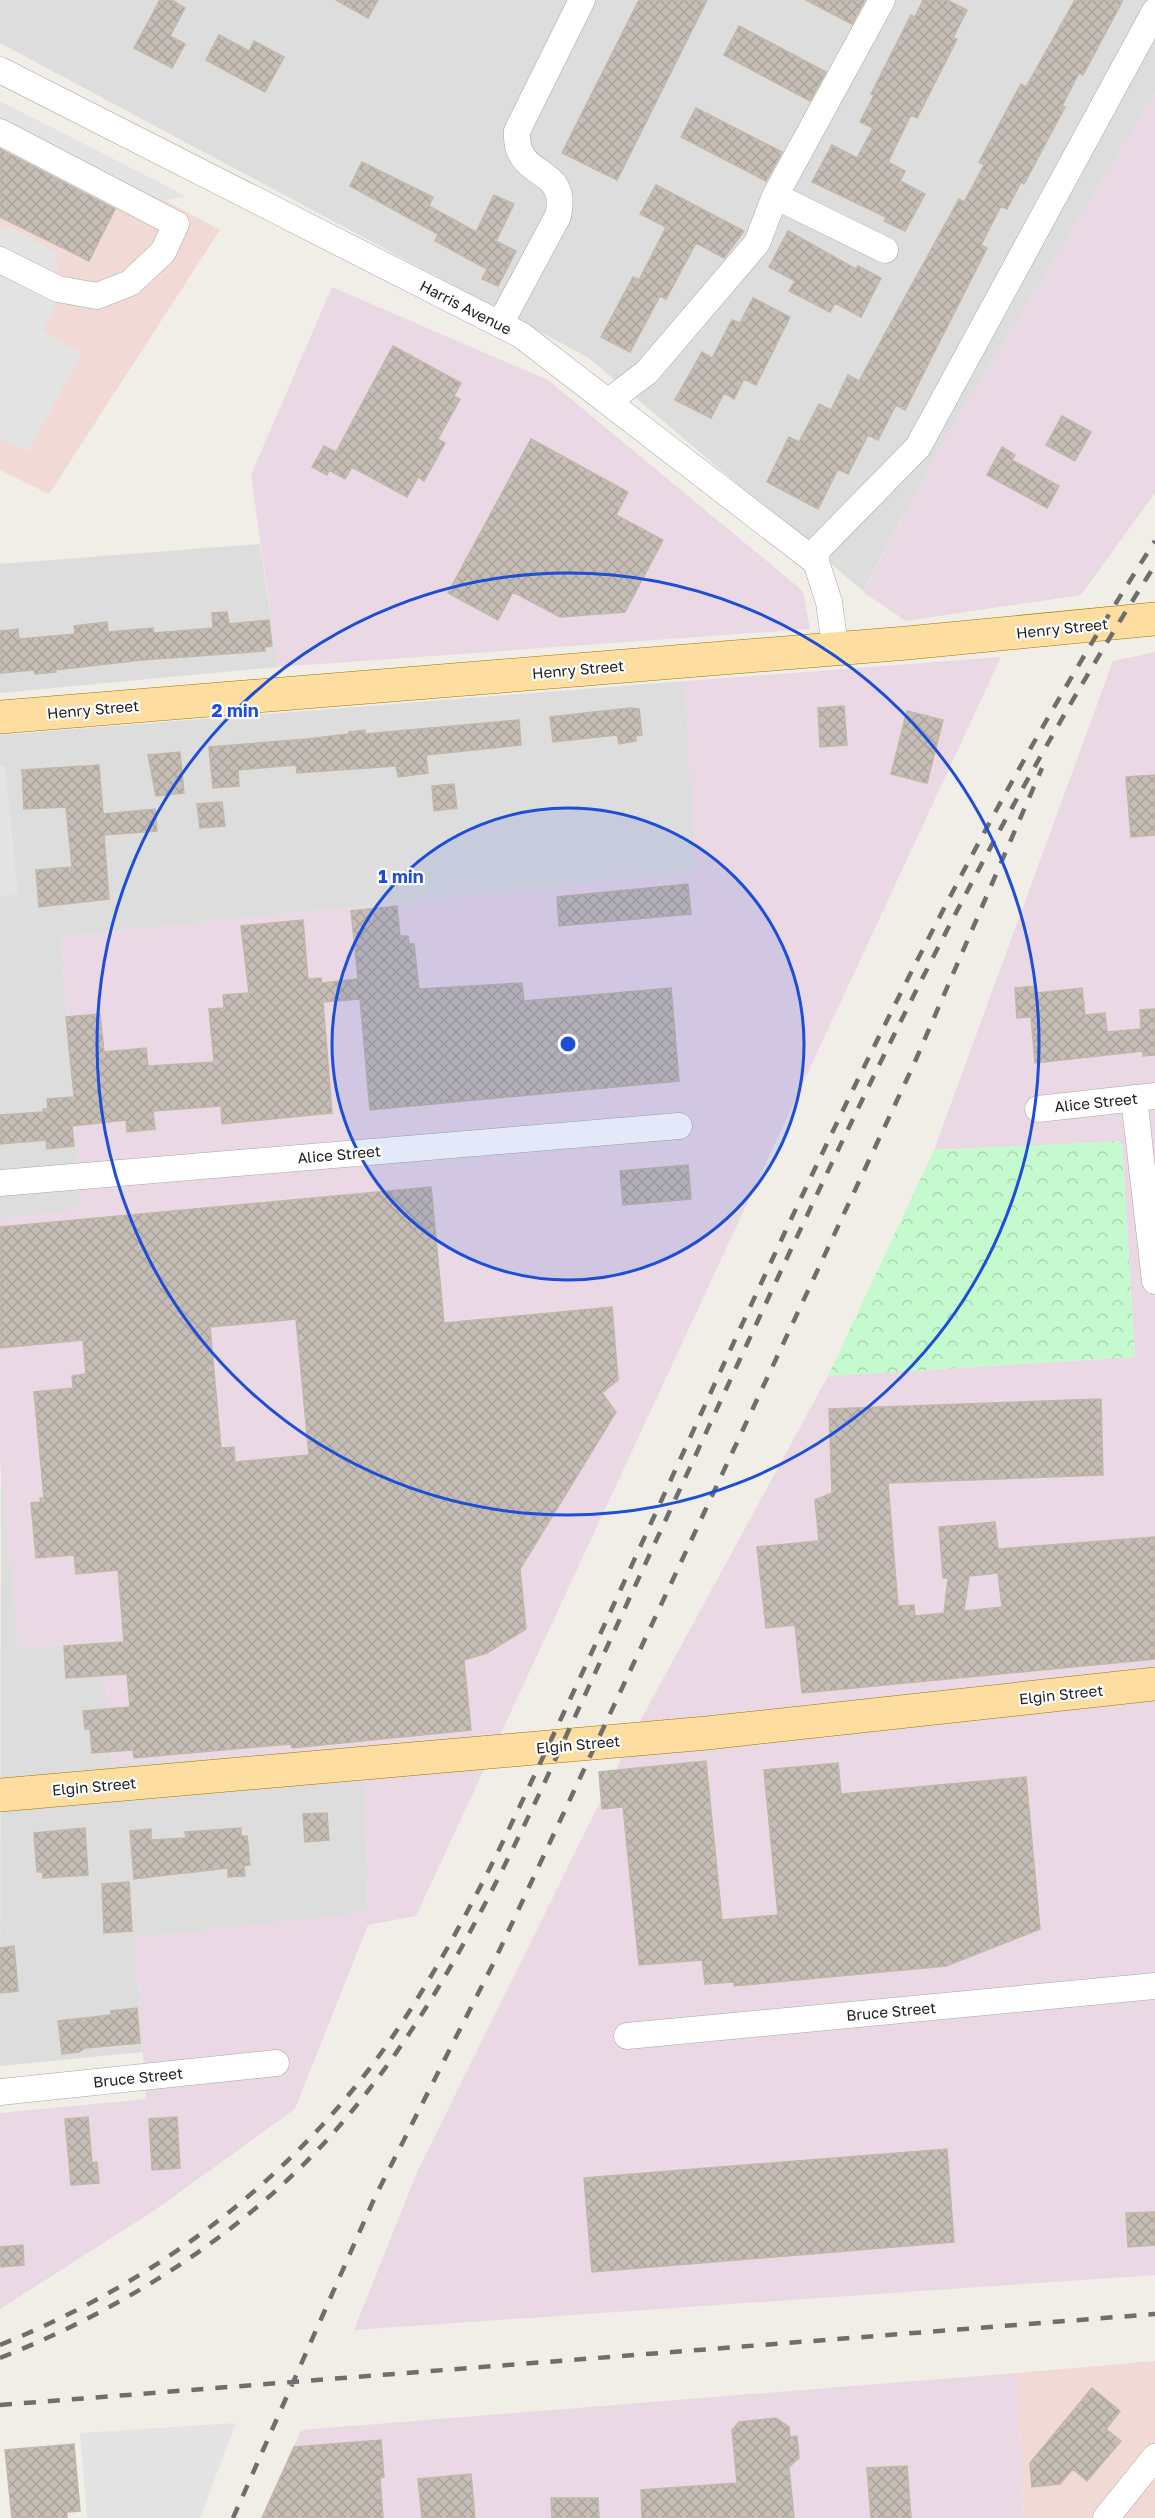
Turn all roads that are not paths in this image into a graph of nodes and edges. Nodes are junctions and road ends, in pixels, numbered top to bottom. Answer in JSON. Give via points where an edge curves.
{"nodes":[{"id":1,"x":582,"y":0,"type":"edge"},
{"id":2,"x":882,"y":0,"type":"edge"},
{"id":3,"x":1155,"y":11,"type":"edge"},
{"id":4,"x":0,"y":70,"type":"edge"},
{"id":5,"x":0,"y":132,"type":"edge"},
{"id":6,"x":775,"y":196,"type":"junction"},
{"id":7,"x":885,"y":250,"type":"dead end"},
{"id":8,"x":0,"y":260,"type":"edge"},
{"id":9,"x":500,"y":324,"type":"junction"},
{"id":10,"x":609,"y":401,"type":"junction"},
{"id":11,"x":816,"y":562,"type":"junction"},
{"id":12,"x":1155,"y":619,"type":"edge"},
{"id":13,"x":835,"y":647,"type":"junction"},
{"id":14,"x":0,"y":717,"type":"edge"},
{"id":15,"x":1145,"y":1097,"type":"edge"},
{"id":16,"x":1038,"y":1109,"type":"dead end"},
{"id":17,"x":679,"y":1126,"type":"dead end"},
{"id":18,"x":0,"y":1183,"type":"edge"},
{"id":19,"x":1155,"y":1281,"type":"edge"},
{"id":20,"x":1155,"y":1684,"type":"edge"},
{"id":21,"x":0,"y":1795,"type":"edge"},
{"id":22,"x":1155,"y":1986,"type":"edge"},
{"id":23,"x":627,"y":2036,"type":"dead end"},
{"id":24,"x":276,"y":2063,"type":"dead end"},
{"id":25,"x":0,"y":2091,"type":"edge"},
{"id":26,"x":1155,"y":2457,"type":"edge"},
{"id":27,"x":1106,"y":2518,"type":"edge"}],
"edges":[{"from":1,"to":9,"type":"street","via":[[517,131],[520,158],[556,185],[561,201],[558,216]]},
{"from":2,"to":6,"type":"street"},
{"from":3,"to":11,"type":"street","via":[[918,447],[817,550]]},
{"from":4,"to":9,"type":"street","name":"Harris Avenue"},
{"from":5,"to":8,"type":"street","via":[[176,224],[163,252],[130,283],[98,296],[58,289]]},
{"from":6,"to":7,"type":"street"},
{"from":6,"to":10,"type":"street","via":[[757,243],[647,372]]},
{"from":9,"to":10,"type":"street","name":"Harris Avenue","via":[[521,335]]},
{"from":10,"to":11,"type":"street","name":"Harris Avenue"},
{"from":11,"to":13,"type":"street","via":[[829,602]]},
{"from":12,"to":13,"type":"main road","name":"Henry Street"},
{"from":13,"to":14,"type":"main road","name":"Henry Street"},
{"from":15,"to":16,"type":"street","name":"Alice Street"},
{"from":15,"to":19,"type":"street"},
{"from":17,"to":18,"type":"street","name":"Alice Street"},
{"from":20,"to":21,"type":"main road","name":"Elgin Street","via":[[707,1733]]},
{"from":22,"to":23,"type":"street","name":"Bruce Street"},
{"from":24,"to":25,"type":"street","name":"Bruce Street"},
{"from":26,"to":27,"type":"street"}]}
